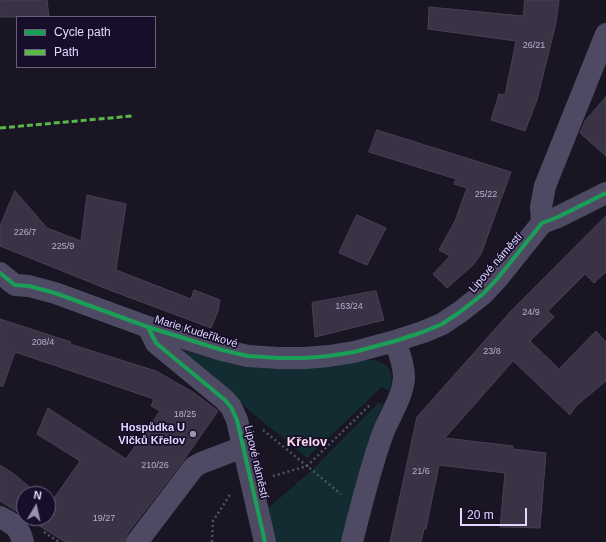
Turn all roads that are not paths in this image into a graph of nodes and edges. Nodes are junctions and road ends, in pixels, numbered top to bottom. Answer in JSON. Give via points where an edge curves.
{"nodes":[{"id":1,"x":606,"y":34,"type":"edge"},
{"id":2,"x":606,"y":193,"type":"edge"},
{"id":3,"x":542,"y":223,"type":"junction"},
{"id":4,"x":5,"y":281,"type":"edge"},
{"id":5,"x":148,"y":327,"type":"junction"},
{"id":6,"x":396,"y":341,"type":"junction"},
{"id":7,"x":243,"y":447,"type":"junction"},
{"id":8,"x":0,"y":517,"type":"edge"},
{"id":9,"x":23,"y":542,"type":"edge"},
{"id":10,"x":137,"y":542,"type":"edge"},
{"id":11,"x":265,"y":542,"type":"edge"},
{"id":12,"x":352,"y":542,"type":"edge"}],
"edges":[{"from":1,"to":3,"type":"street","via":[[545,186],[541,207]]},
{"from":2,"to":3,"type":"street","name":"Lipové náměstí"},
{"from":3,"to":6,"type":"street","name":"Lipové náměstí","via":[[483,294],[442,324]]},
{"from":4,"to":5,"type":"street","name":"Marie Kudeříkové","via":[[55,293]]},
{"from":5,"to":6,"type":"street","name":"Marie Kudeříkové","via":[[222,350],[248,356],[278,358],[329,356]]},
{"from":5,"to":7,"type":"street","name":"Lipové náměstí","via":[[156,343],[228,403],[237,420]]},
{"from":6,"to":12,"type":"street","via":[[404,369],[403,384],[383,432]]},
{"from":7,"to":10,"type":"street","name":"Lipové náměstí","via":[[194,467]]},
{"from":7,"to":11,"type":"street","name":"Lipové náměstí"},
{"from":8,"to":9,"type":"street","via":[[18,529]]}]}
